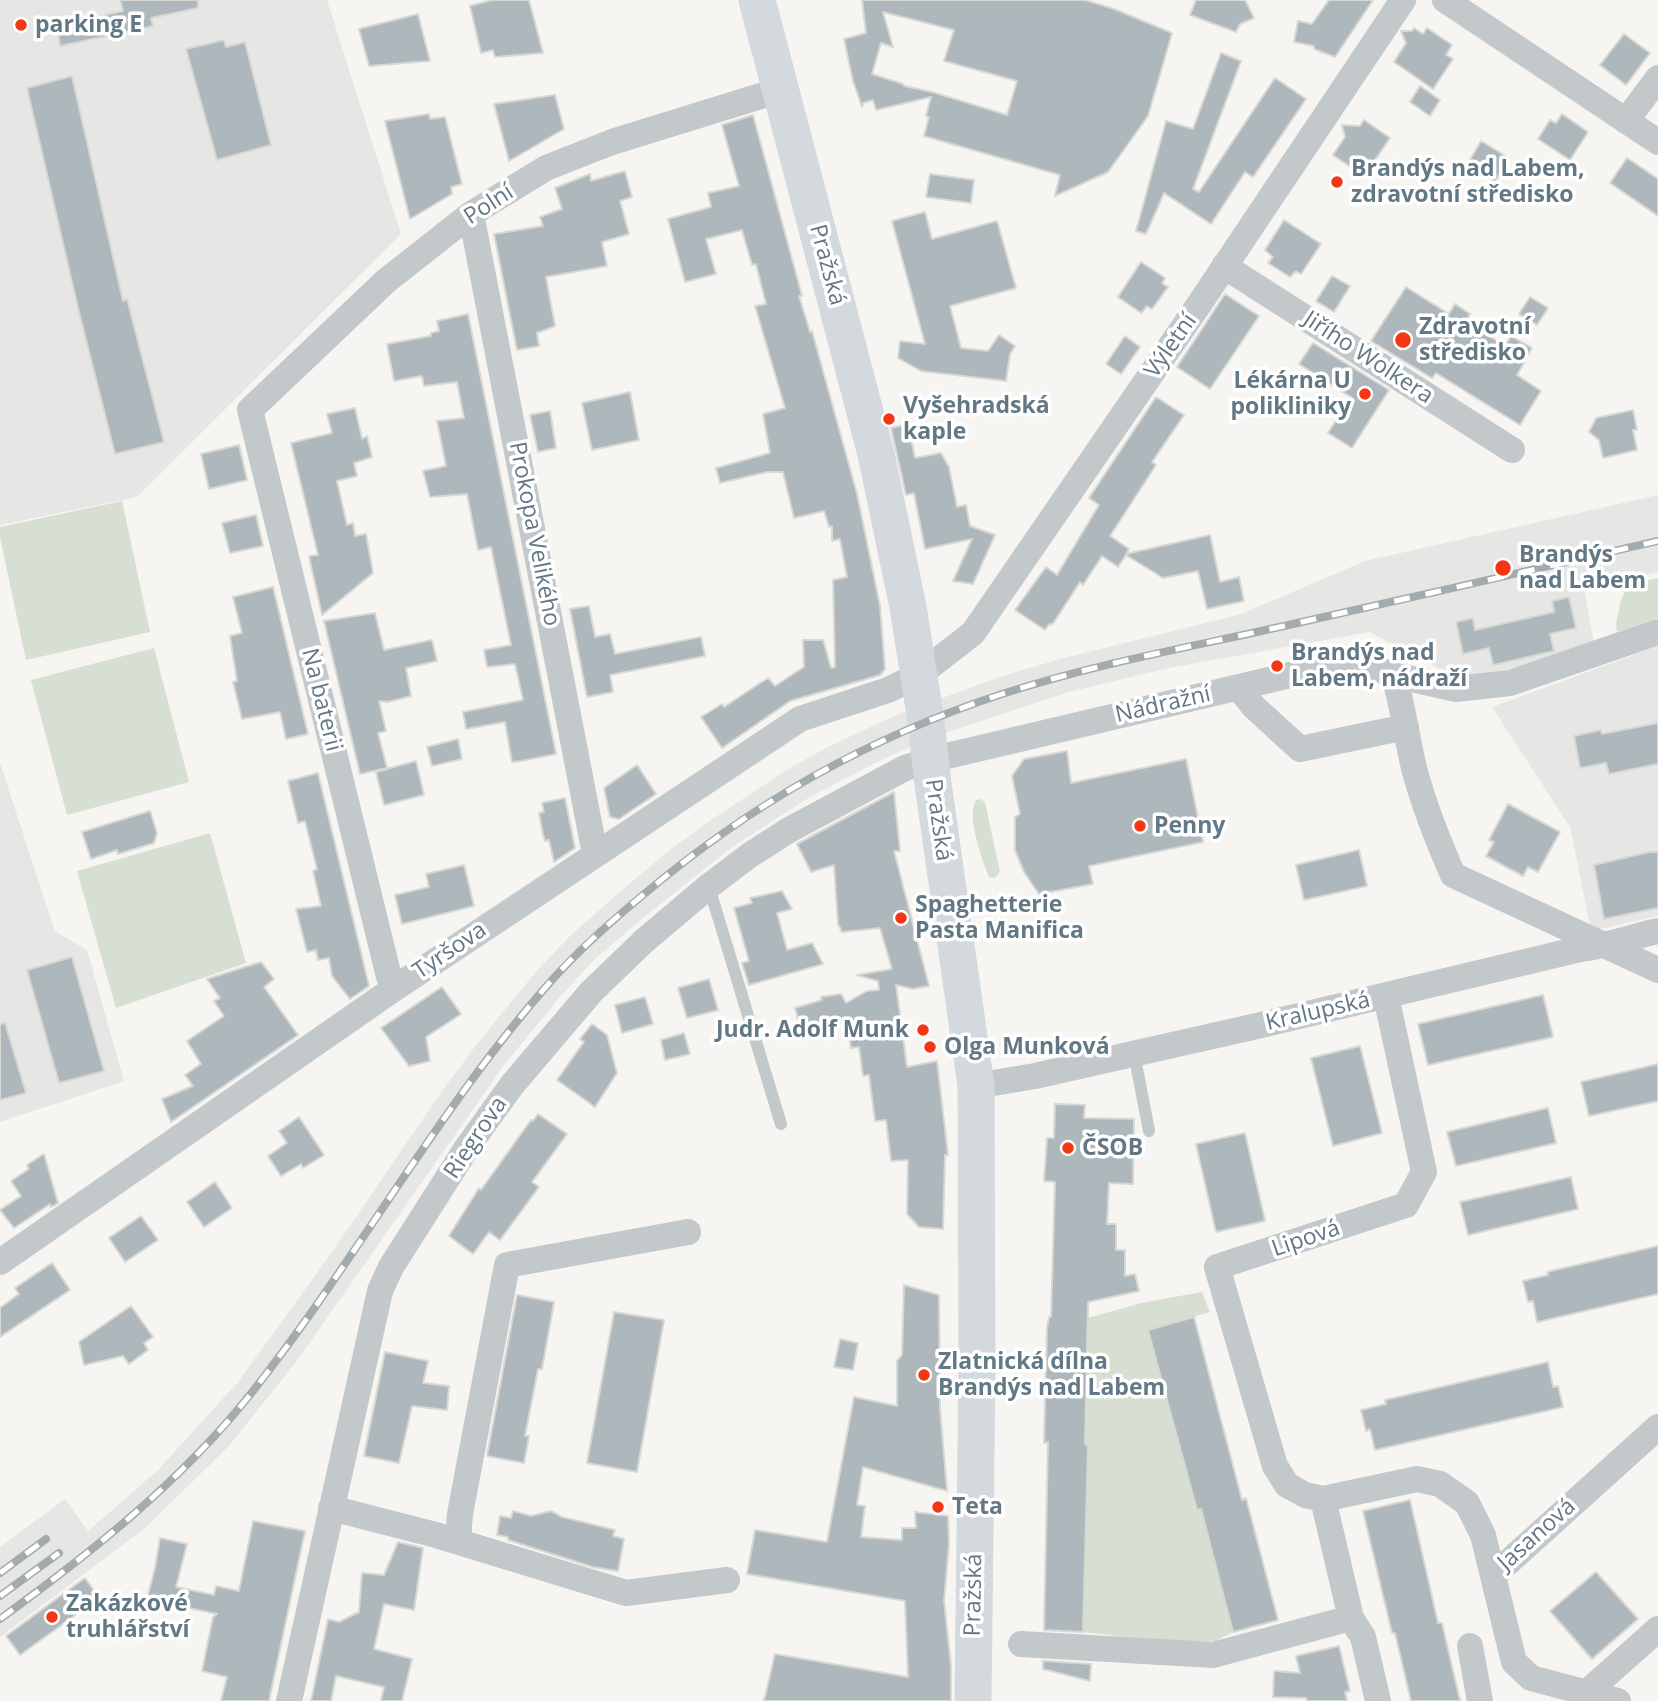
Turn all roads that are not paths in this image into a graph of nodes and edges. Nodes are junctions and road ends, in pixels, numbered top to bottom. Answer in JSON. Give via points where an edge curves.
{"nodes":[{"id":1,"x":757,"y":0,"type":"edge"},
{"id":2,"x":1404,"y":0,"type":"edge"},
{"id":3,"x":1446,"y":0,"type":"edge"},
{"id":4,"x":1658,"y":78,"type":"edge"},
{"id":5,"x":780,"y":90,"type":"junction"},
{"id":6,"x":1626,"y":121,"type":"junction"},
{"id":7,"x":1658,"y":142,"type":"edge"},
{"id":8,"x":471,"y":214,"type":"junction"},
{"id":9,"x":1224,"y":266,"type":"junction"},
{"id":10,"x":250,"y":410,"type":"joint"},
{"id":11,"x":1512,"y":450,"type":"dead end"},
{"id":12,"x":1658,"y":632,"type":"edge"},
{"id":13,"x":919,"y":674,"type":"junction"},
{"id":14,"x":1394,"y":675,"type":"junction"},
{"id":15,"x":1238,"y":687,"type":"junction"},
{"id":16,"x":1406,"y":727,"type":"junction"},
{"id":17,"x":930,"y":760,"type":"junction"},
{"id":18,"x":595,"y":854,"type":"junction"},
{"id":19,"x":709,"y":886,"type":"junction"},
{"id":20,"x":1658,"y":931,"type":"edge"},
{"id":21,"x":1607,"y":946,"type":"junction"},
{"id":22,"x":1658,"y":970,"type":"edge"},
{"id":23,"x":395,"y":988,"type":"junction"},
{"id":24,"x":1386,"y":996,"type":"junction"},
{"id":25,"x":1134,"y":1052,"type":"junction"},
{"id":26,"x":976,"y":1086,"type":"junction"},
{"id":27,"x":781,"y":1124,"type":"dead end"},
{"id":28,"x":1149,"y":1131,"type":"dead end"},
{"id":29,"x":688,"y":1232,"type":"dead end"},
{"id":30,"x":0,"y":1262,"type":"edge"},
{"id":31,"x":1658,"y":1427,"type":"edge"},
{"id":32,"x":1323,"y":1499,"type":"junction"},
{"id":33,"x":331,"y":1508,"type":"junction"},
{"id":34,"x":458,"y":1541,"type":"junction"},
{"id":35,"x":1493,"y":1576,"type":"junction"},
{"id":36,"x":727,"y":1580,"type":"dead end"},
{"id":37,"x":1351,"y":1618,"type":"junction"},
{"id":38,"x":1658,"y":1629,"type":"edge"},
{"id":39,"x":1021,"y":1644,"type":"dead end"},
{"id":40,"x":1470,"y":1646,"type":"dead end"},
{"id":41,"x":1585,"y":1694,"type":"junction"},
{"id":42,"x":289,"y":1701,"type":"edge"},
{"id":43,"x":974,"y":1701,"type":"edge"},
{"id":44,"x":1378,"y":1701,"type":"edge"},
{"id":45,"x":1480,"y":1701,"type":"edge"},
{"id":46,"x":1618,"y":1701,"type":"edge"}],
"edges":[{"from":1,"to":5,"type":"main road","name":"Pražská"},
{"from":2,"to":9,"type":"street","name":"Výletní"},
{"from":3,"to":6,"type":"street"},
{"from":4,"to":6,"type":"street"},
{"from":5,"to":8,"type":"street","name":"Polní","via":[[612,142],[546,168]]},
{"from":5,"to":13,"type":"main road","name":"Pražská","via":[[876,454]]},
{"from":6,"to":7,"type":"street"},
{"from":8,"to":10,"type":"street","name":"Polní","via":[[386,281]]},
{"from":8,"to":18,"type":"street","name":"Prokopa Velikého"},
{"from":9,"to":11,"type":"street","name":"Jiřího Wolkera"},
{"from":9,"to":13,"type":"street","name":"Výletní","via":[[973,633]]},
{"from":10,"to":23,"type":"street","name":"Na baterii"},
{"from":12,"to":14,"type":"street","name":"Nádražní","via":[[1510,682],[1456,689]]},
{"from":13,"to":17,"type":"main road","name":"Pražská"},
{"from":13,"to":18,"type":"street","name":"Tyršova","via":[[888,690],[800,719]]},
{"from":14,"to":15,"type":"street","name":"Nádražní","via":[[1360,663]]},
{"from":14,"to":16,"type":"street"},
{"from":15,"to":16,"type":"street","via":[[1300,749]]},
{"from":15,"to":17,"type":"street","name":"Nádražní"},
{"from":16,"to":21,"type":"street","via":[[1431,827],[1453,875]]},
{"from":17,"to":19,"type":"street","name":"Riegrova","via":[[905,768],[789,830]]},
{"from":17,"to":26,"type":"main road","name":"Pražská"},
{"from":18,"to":23,"type":"street","name":"Tyršova"},
{"from":19,"to":27,"type":"lane"},
{"from":19,"to":33,"type":"street","name":"Riegrova","via":[[591,992],[512,1085],[391,1266],[380,1291]]},
{"from":20,"to":21,"type":"street","name":"Kralupská"},
{"from":21,"to":22,"type":"street"},
{"from":21,"to":24,"type":"street","name":"Kralupská"},
{"from":23,"to":30,"type":"street","name":"Tyršova"},
{"from":24,"to":25,"type":"street","name":"Kralupská"},
{"from":24,"to":32,"type":"street","name":"Lipová","via":[[1424,1172],[1406,1205],[1217,1267],[1275,1466],[1287,1485]]},
{"from":25,"to":26,"type":"street","name":"Kralupská"},
{"from":25,"to":28,"type":"lane"},
{"from":26,"to":43,"type":"main road","name":"Pražská"},
{"from":29,"to":34,"type":"street","via":[[507,1265]]},
{"from":31,"to":35,"type":"street","name":"Jasanová"},
{"from":32,"to":35,"type":"street","name":"Jasanová","via":[[1417,1479],[1440,1484],[1467,1503],[1483,1535]]},
{"from":32,"to":37,"type":"street"},
{"from":33,"to":34,"type":"street"},
{"from":33,"to":42,"type":"street","name":"Riegrova"},
{"from":34,"to":36,"type":"street","via":[[626,1593]]},
{"from":35,"to":41,"type":"street","via":[[1514,1662],[1531,1678]]},
{"from":37,"to":39,"type":"street","via":[[1213,1656]]},
{"from":37,"to":44,"type":"street","via":[[1363,1637]]},
{"from":38,"to":41,"type":"street"},
{"from":40,"to":45,"type":"street"},
{"from":41,"to":46,"type":"street"}]}
